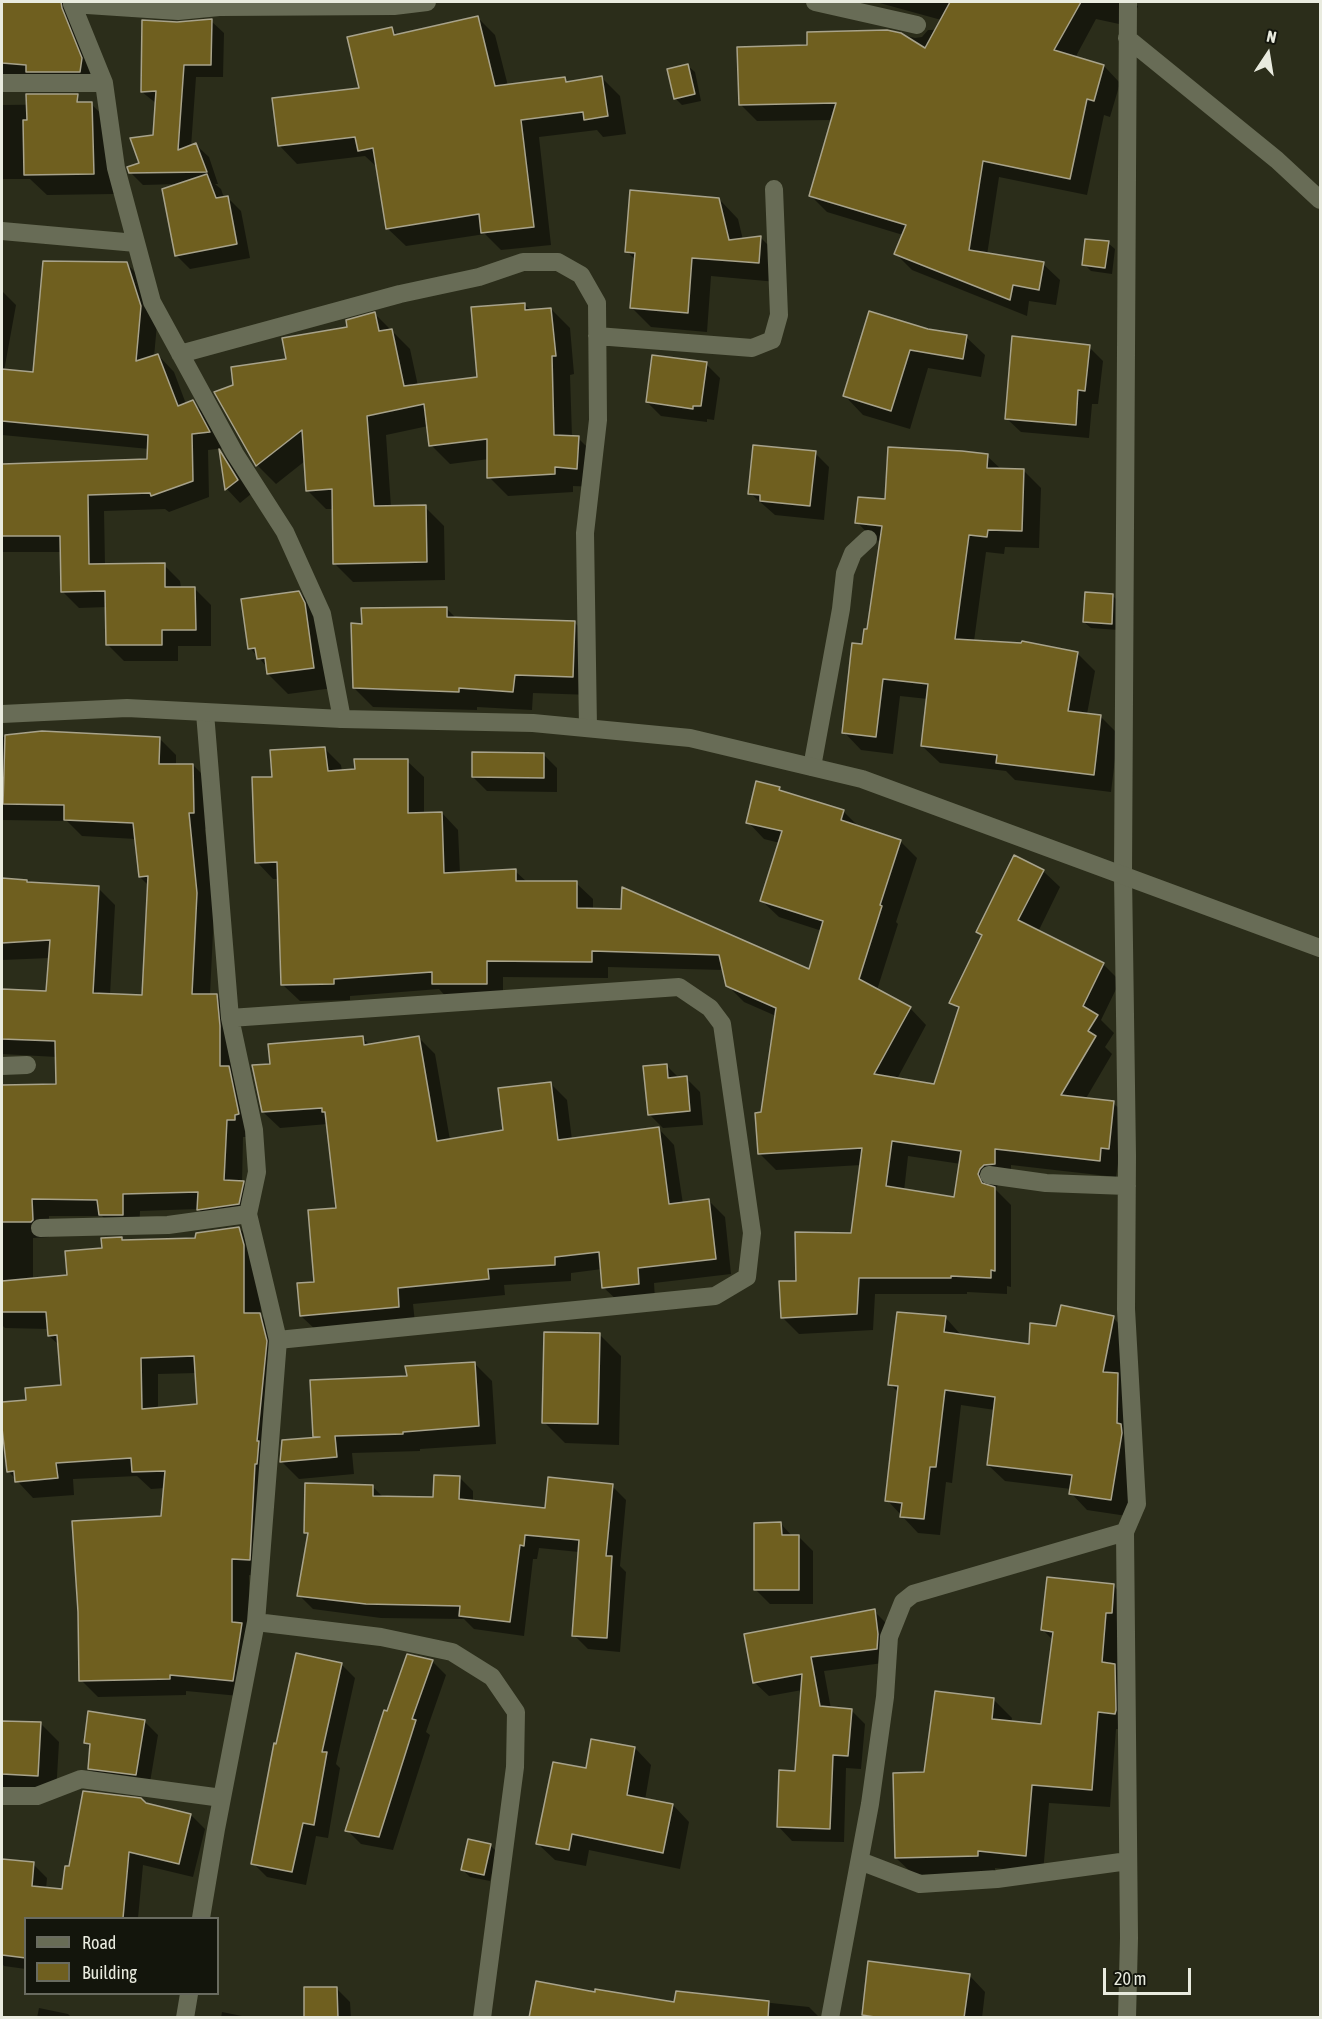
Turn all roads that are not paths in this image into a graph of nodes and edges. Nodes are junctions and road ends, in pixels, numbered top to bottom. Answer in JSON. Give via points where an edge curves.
{"nodes":[{"id":1,"x":427,"y":2,"type":"edge"},
{"id":2,"x":815,"y":2,"type":"edge"},
{"id":3,"x":1128,"y":2,"type":"edge"},
{"id":4,"x":73,"y":3,"type":"edge"},
{"id":5,"x":916,"y":25,"type":"dead end"},
{"id":6,"x":1126,"y":38,"type":"junction"},
{"id":7,"x":2,"y":83,"type":"edge"},
{"id":8,"x":104,"y":83,"type":"junction"},
{"id":9,"x":774,"y":189,"type":"dead end"},
{"id":10,"x":1320,"y":200,"type":"edge"},
{"id":11,"x":2,"y":231,"type":"edge"},
{"id":12,"x":136,"y":243,"type":"junction"},
{"id":13,"x":597,"y":336,"type":"junction"},
{"id":14,"x":180,"y":354,"type":"junction"},
{"id":15,"x":868,"y":539,"type":"dead end"},
{"id":16,"x":205,"y":712,"type":"junction"},
{"id":17,"x":2,"y":714,"type":"edge"},
{"id":18,"x":342,"y":719,"type":"junction"},
{"id":19,"x":588,"y":728,"type":"junction"},
{"id":20,"x":812,"y":767,"type":"junction"},
{"id":21,"x":1123,"y":874,"type":"junction"},
{"id":22,"x":1320,"y":948,"type":"edge"},
{"id":23,"x":230,"y":1018,"type":"junction"},
{"id":24,"x":27,"y":1065,"type":"dead end"},
{"id":25,"x":2,"y":1066,"type":"edge"},
{"id":26,"x":989,"y":1175,"type":"dead end"},
{"id":27,"x":1127,"y":1186,"type":"junction"},
{"id":28,"x":248,"y":1214,"type":"junction"},
{"id":29,"x":40,"y":1228,"type":"dead end"},
{"id":30,"x":278,"y":1340,"type":"junction"},
{"id":31,"x":1125,"y":1532,"type":"junction"},
{"id":32,"x":256,"y":1622,"type":"junction"},
{"id":33,"x":2,"y":1796,"type":"edge"},
{"id":34,"x":222,"y":1798,"type":"junction"},
{"id":35,"x":860,"y":1861,"type":"junction"},
{"id":36,"x":1128,"y":1861,"type":"junction"},
{"id":37,"x":201,"y":1917,"type":"edge"},
{"id":38,"x":189,"y":1995,"type":"edge"},
{"id":39,"x":185,"y":2018,"type":"edge"},
{"id":40,"x":482,"y":2018,"type":"edge"},
{"id":41,"x":830,"y":2018,"type":"edge"},
{"id":42,"x":1127,"y":2018,"type":"edge"}],
"edges":[{"from":1,"to":4,"type":"street","via":[[178,11]]},
{"from":2,"to":5,"type":"street"},
{"from":3,"to":6,"type":"street"},
{"from":4,"to":8,"type":"street"},
{"from":6,"to":10,"type":"street","via":[[1277,160]]},
{"from":6,"to":21,"type":"street"},
{"from":7,"to":8,"type":"street"},
{"from":8,"to":12,"type":"street","via":[[116,168]]},
{"from":9,"to":13,"type":"street","via":[[779,315],[772,340],[752,348]]},
{"from":11,"to":12,"type":"street"},
{"from":12,"to":14,"type":"street","via":[[152,302]]},
{"from":13,"to":14,"type":"street","via":[[597,303],[581,275],[558,262],[523,262],[479,277],[400,294]]},
{"from":13,"to":19,"type":"street","via":[[598,420],[585,533]]},
{"from":14,"to":18,"type":"street","via":[[235,454],[285,532],[322,614]]},
{"from":15,"to":20,"type":"street","via":[[853,553],[845,573]]},
{"from":16,"to":17,"type":"street","via":[[127,708]]},
{"from":16,"to":18,"type":"street"},
{"from":16,"to":23,"type":"street"},
{"from":18,"to":19,"type":"street"},
{"from":19,"to":20,"type":"street","via":[[690,738]]},
{"from":20,"to":21,"type":"street","via":[[862,779]]},
{"from":21,"to":22,"type":"street"},
{"from":21,"to":27,"type":"street"},
{"from":23,"to":28,"type":"street","via":[[254,1130],[257,1172]]},
{"from":23,"to":30,"type":"street","via":[[679,987],[710,1008],[722,1024],[752,1233],[747,1276],[715,1296]]},
{"from":24,"to":25,"type":"street"},
{"from":26,"to":27,"type":"street","via":[[1046,1183]]},
{"from":27,"to":31,"type":"street","via":[[1126,1309],[1137,1504]]},
{"from":28,"to":29,"type":"street","via":[[168,1225]]},
{"from":28,"to":30,"type":"street"},
{"from":30,"to":32,"type":"street"},
{"from":31,"to":35,"type":"street","via":[[913,1594],[903,1602],[889,1637],[885,1696]]},
{"from":31,"to":36,"type":"street"},
{"from":32,"to":34,"type":"street"},
{"from":32,"to":40,"type":"street","via":[[381,1637],[452,1652],[492,1677],[516,1712],[515,1767]]},
{"from":33,"to":34,"type":"street","via":[[37,1796],[81,1779]]},
{"from":34,"to":37,"type":"street"},
{"from":35,"to":36,"type":"street","via":[[920,1884],[997,1879]]},
{"from":35,"to":41,"type":"street"},
{"from":36,"to":42,"type":"street"},
{"from":38,"to":39,"type":"street"}]}
